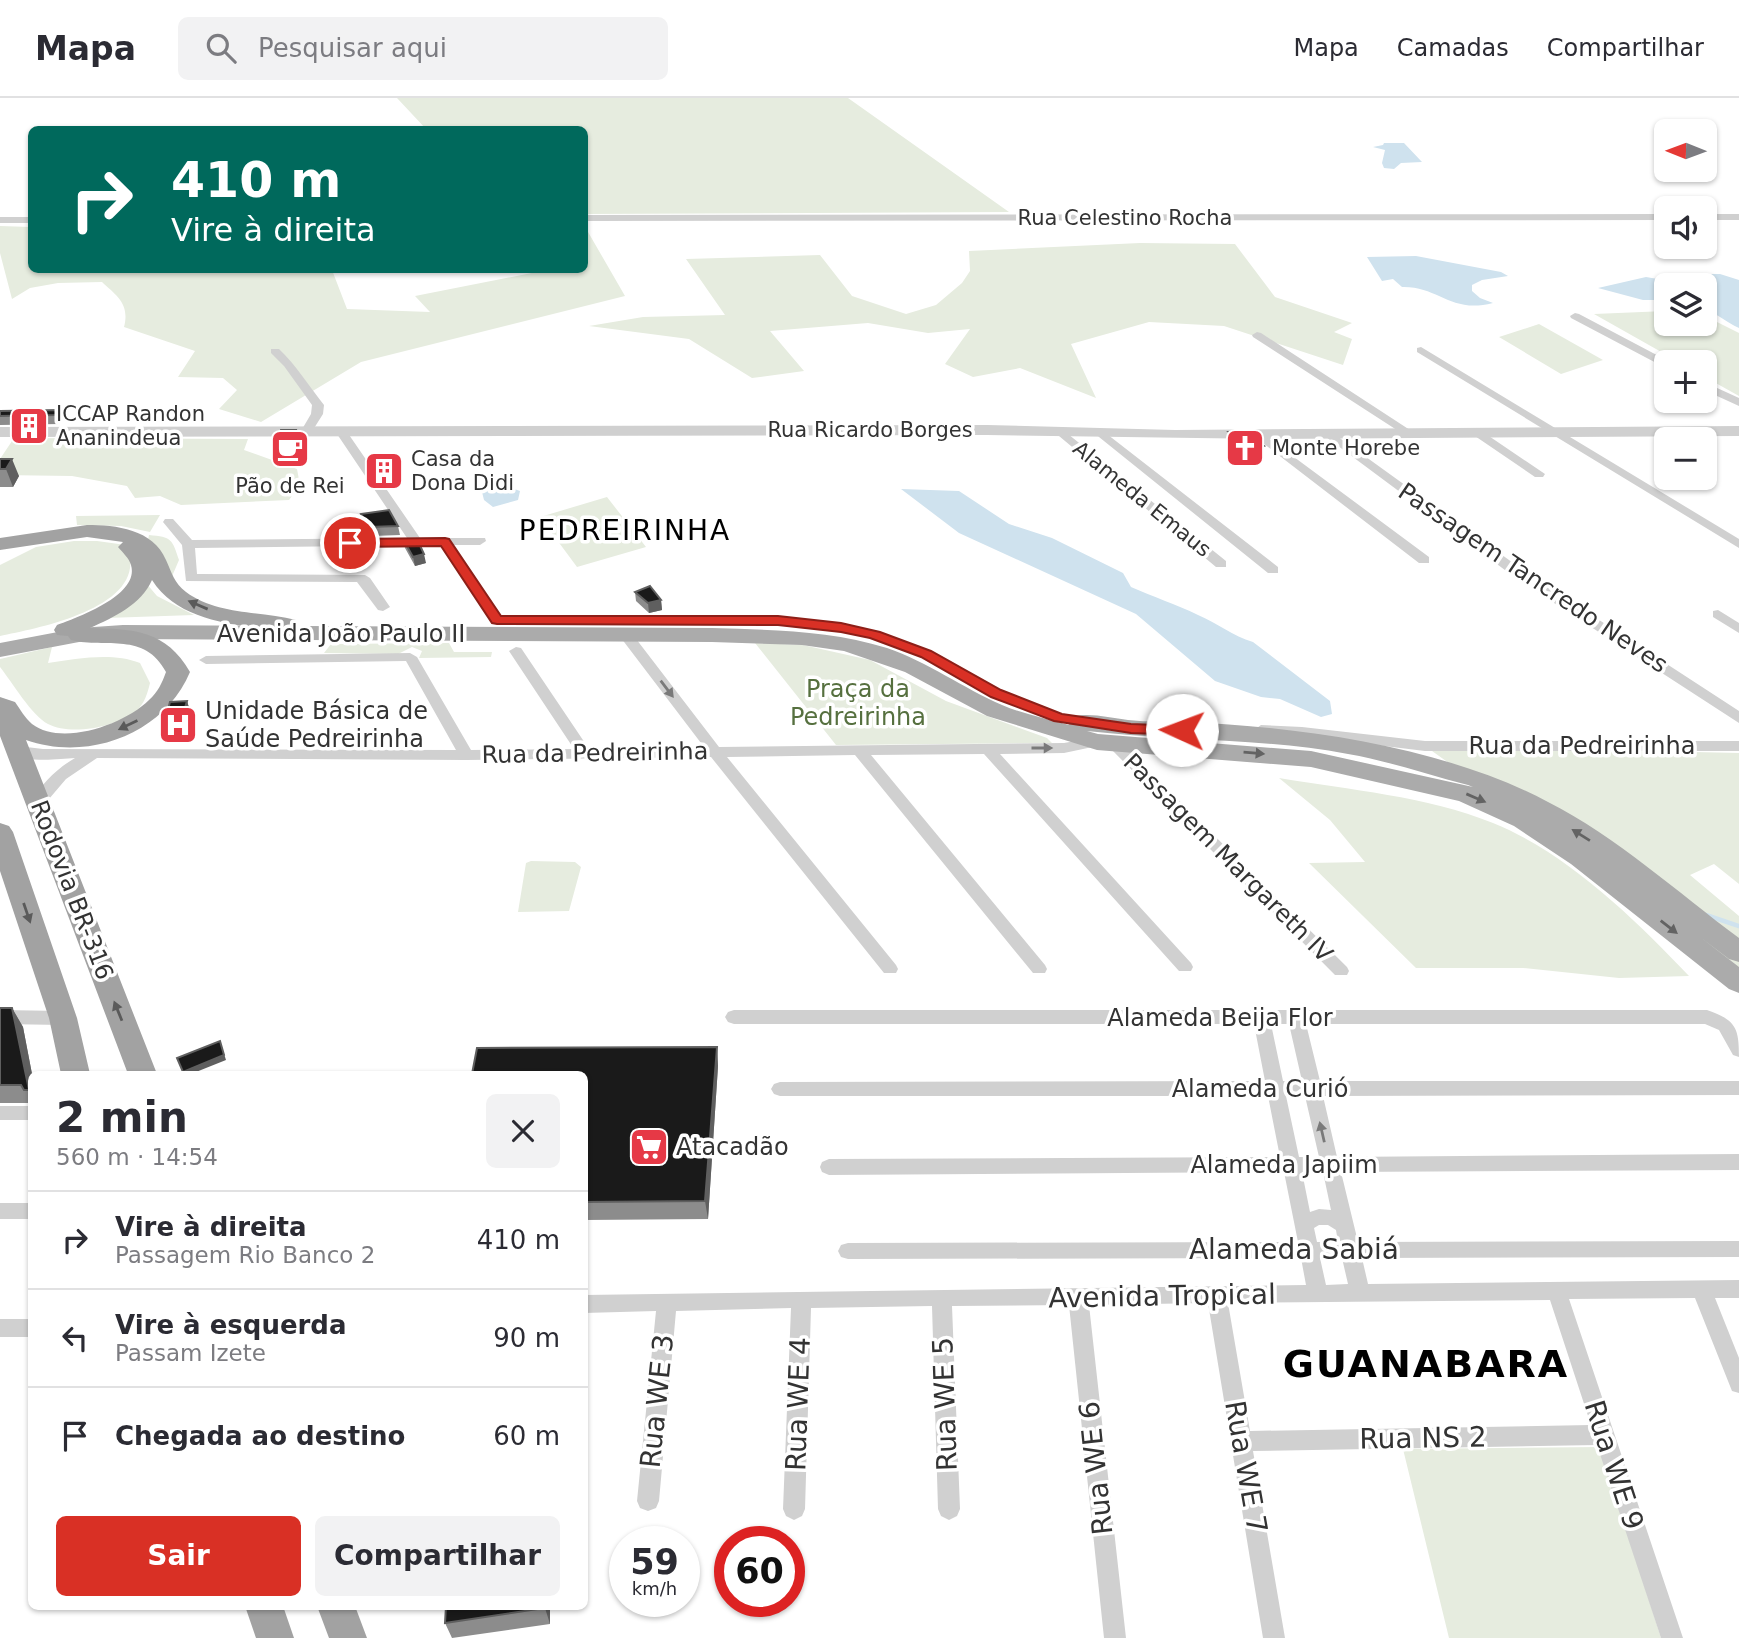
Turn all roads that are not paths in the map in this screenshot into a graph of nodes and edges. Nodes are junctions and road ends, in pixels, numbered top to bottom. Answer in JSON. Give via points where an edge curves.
{"nodes":[{"id":1,"x":1654,"y":217,"type":"edge"},
{"id":2,"x":1717,"y":217,"type":"edge"},
{"id":3,"x":1739,"y":217,"type":"edge"},
{"id":4,"x":588,"y":218,"type":"edge"},
{"id":5,"x":0,"y":220,"type":"edge"},
{"id":6,"x":28,"y":220,"type":"edge"},
{"id":7,"x":1576,"y":316,"type":"dead end"},
{"id":8,"x":1257,"y":335,"type":"dead end"},
{"id":9,"x":1421,"y":350,"type":"dead end"},
{"id":10,"x":275,"y":351,"type":"dead end"},
{"id":11,"x":1654,"y":358,"type":"edge"},
{"id":12,"x":1717,"y":392,"type":"edge"},
{"id":13,"x":1739,"y":403,"type":"edge"},
{"id":14,"x":341,"y":431,"type":"junction"},
{"id":15,"x":1556,"y":431,"type":"junction"},
{"id":16,"x":1739,"y":431,"type":"edge"},
{"id":17,"x":0,"y":432,"type":"edge"},
{"id":18,"x":307,"y":432,"type":"junction"},
{"id":19,"x":1407,"y":432,"type":"junction"},
{"id":20,"x":1476,"y":432,"type":"junction"},
{"id":21,"x":1063,"y":433,"type":"junction"},
{"id":22,"x":1103,"y":435,"type":"junction"},
{"id":23,"x":1259,"y":435,"type":"junction"},
{"id":24,"x":1330,"y":435,"type":"junction"},
{"id":25,"x":1539,"y":474,"type":"dead end"},
{"id":26,"x":169,"y":522,"type":"dead end"},
{"id":27,"x":480,"y":541,"type":"dead end"},
{"id":28,"x":416,"y":542,"type":"junction"},
{"id":29,"x":445,"y":542,"type":"junction"},
{"id":30,"x":0,"y":544,"type":"edge"},
{"id":31,"x":188,"y":544,"type":"junction"},
{"id":32,"x":1739,"y":544,"type":"edge"},
{"id":33,"x":1424,"y":560,"type":"dead end"},
{"id":34,"x":0,"y":561,"type":"edge"},
{"id":35,"x":1221,"y":564,"type":"dead end"},
{"id":36,"x":1273,"y":570,"type":"dead end"},
{"id":37,"x":383,"y":607,"type":"dead end"},
{"id":38,"x":1717,"y":614,"type":"dead end"},
{"id":39,"x":497,"y":620,"type":"junction"},
{"id":40,"x":288,"y":625,"type":"junction"},
{"id":41,"x":1739,"y":629,"type":"edge"},
{"id":42,"x":71,"y":633,"type":"junction"},
{"id":43,"x":625,"y":635,"type":"junction"},
{"id":44,"x":35,"y":640,"type":"junction"},
{"id":45,"x":0,"y":644,"type":"edge"},
{"id":46,"x":0,"y":650,"type":"edge"},
{"id":47,"x":516,"y":650,"type":"dead end"},
{"id":48,"x":206,"y":660,"type":"dead end"},
{"id":49,"x":0,"y":697,"type":"edge"},
{"id":50,"x":0,"y":705,"type":"edge"},
{"id":51,"x":1739,"y":718,"type":"edge"},
{"id":52,"x":1234,"y":732,"type":"junction"},
{"id":53,"x":1106,"y":744,"type":"junction"},
{"id":54,"x":1739,"y":746,"type":"edge"},
{"id":55,"x":987,"y":748,"type":"junction"},
{"id":56,"x":858,"y":750,"type":"junction"},
{"id":57,"x":18,"y":751,"type":"junction"},
{"id":58,"x":584,"y":752,"type":"junction"},
{"id":59,"x":715,"y":752,"type":"junction"},
{"id":60,"x":93,"y":755,"type":"junction"},
{"id":61,"x":466,"y":755,"type":"junction"},
{"id":62,"x":38,"y":802,"type":"junction"},
{"id":63,"x":2,"y":842,"type":"edge"},
{"id":64,"x":1626,"y":880,"type":"junction"},
{"id":65,"x":1739,"y":952,"type":"edge"},
{"id":66,"x":1185,"y":967,"type":"dead end"},
{"id":67,"x":890,"y":969,"type":"dead end"},
{"id":68,"x":1038,"y":969,"type":"dead end"},
{"id":69,"x":1341,"y":971,"type":"dead end"},
{"id":70,"x":1739,"y":982,"type":"edge"},
{"id":71,"x":0,"y":1017,"type":"edge"},
{"id":72,"x":734,"y":1017,"type":"dead end"},
{"id":73,"x":63,"y":1018,"type":"junction"},
{"id":74,"x":1261,"y":1018,"type":"junction"},
{"id":75,"x":1296,"y":1018,"type":"junction"},
{"id":76,"x":1739,"y":1050,"type":"edge"},
{"id":77,"x":75,"y":1071,"type":"edge"},
{"id":78,"x":142,"y":1071,"type":"edge"},
{"id":79,"x":1739,"y":1087,"type":"edge"},
{"id":80,"x":1312,"y":1088,"type":"junction"},
{"id":81,"x":780,"y":1089,"type":"dead end"},
{"id":82,"x":1276,"y":1089,"type":"junction"},
{"id":83,"x":0,"y":1113,"type":"edge"},
{"id":84,"x":28,"y":1113,"type":"edge"},
{"id":85,"x":1739,"y":1162,"type":"edge"},
{"id":86,"x":1292,"y":1165,"type":"junction"},
{"id":87,"x":1330,"y":1165,"type":"junction"},
{"id":88,"x":829,"y":1167,"type":"dead end"},
{"id":89,"x":0,"y":1211,"type":"edge"},
{"id":90,"x":28,"y":1211,"type":"edge"},
{"id":91,"x":1304,"y":1225,"type":"junction"},
{"id":92,"x":1344,"y":1225,"type":"junction"},
{"id":93,"x":1739,"y":1248,"type":"edge"},
{"id":94,"x":1310,"y":1249,"type":"junction"},
{"id":95,"x":1349,"y":1249,"type":"junction"},
{"id":96,"x":848,"y":1251,"type":"dead end"},
{"id":97,"x":1739,"y":1289,"type":"edge"},
{"id":98,"x":1702,"y":1290,"type":"junction"},
{"id":99,"x":1557,"y":1292,"type":"junction"},
{"id":100,"x":1360,"y":1293,"type":"junction"},
{"id":101,"x":1318,"y":1294,"type":"junction"},
{"id":102,"x":1078,"y":1297,"type":"junction"},
{"id":103,"x":1217,"y":1297,"type":"junction"},
{"id":104,"x":942,"y":1298,"type":"junction"},
{"id":105,"x":801,"y":1299,"type":"junction"},
{"id":106,"x":667,"y":1302,"type":"junction"},
{"id":107,"x":588,"y":1304,"type":"edge"},
{"id":108,"x":0,"y":1328,"type":"edge"},
{"id":109,"x":28,"y":1328,"type":"edge"},
{"id":110,"x":1739,"y":1384,"type":"edge"},
{"id":111,"x":1604,"y":1435,"type":"junction"},
{"id":112,"x":1241,"y":1441,"type":"junction"},
{"id":113,"x":648,"y":1501,"type":"dead end"},
{"id":114,"x":794,"y":1509,"type":"dead end"},
{"id":115,"x":949,"y":1509,"type":"dead end"},
{"id":116,"x":265,"y":1610,"type":"edge"},
{"id":117,"x":338,"y":1610,"type":"edge"},
{"id":118,"x":275,"y":1638,"type":"edge"},
{"id":119,"x":348,"y":1638,"type":"edge"},
{"id":120,"x":1115,"y":1638,"type":"edge"},
{"id":121,"x":1274,"y":1638,"type":"edge"},
{"id":122,"x":1672,"y":1638,"type":"edge"}],
"edges":[{"from":1,"to":4,"type":"street","name":"Rua Celestino Rocha"},
{"from":2,"to":3,"type":"street"},
{"from":5,"to":6,"type":"street"},
{"from":7,"to":11,"type":"street"},
{"from":8,"to":19,"type":"street"},
{"from":9,"to":15,"type":"street"},
{"from":10,"to":18,"type":"street","via":[[318,405]]},
{"from":12,"to":13,"type":"street"},
{"from":14,"to":18,"type":"street","name":"Rua Ricardo Borges"},
{"from":14,"to":21,"type":"street","name":"Rua Ricardo Borges"},
{"from":14,"to":28,"type":"street"},
{"from":15,"to":16,"type":"street","name":"Rua Ricardo Borges"},
{"from":15,"to":20,"type":"street","name":"Rua Ricardo Borges"},
{"from":15,"to":32,"type":"street"},
{"from":17,"to":18,"type":"street","name":"Rua Ricardo Borges"},
{"from":19,"to":20,"type":"street","name":"Rua Ricardo Borges"},
{"from":19,"to":24,"type":"street","name":"Rua Ricardo Borges"},
{"from":20,"to":25,"type":"street"},
{"from":21,"to":22,"type":"street","name":"Rua Ricardo Borges"},
{"from":21,"to":35,"type":"street","name":"Alameda Emaus"},
{"from":22,"to":23,"type":"street","name":"Rua Ricardo Borges"},
{"from":22,"to":36,"type":"street"},
{"from":23,"to":24,"type":"street","name":"Rua Ricardo Borges"},
{"from":23,"to":33,"type":"street"},
{"from":24,"to":51,"type":"street","name":"Passagem Tancredo Neves","via":[[1522,576]]},
{"from":26,"to":31,"type":"street"},
{"from":27,"to":29,"type":"street"},
{"from":28,"to":29,"type":"street"},
{"from":28,"to":31,"type":"street"},
{"from":29,"to":39,"type":"street"},
{"from":40,"to":30,"type":"highway","one_way":true,"via":[[216,613],[178,596],[162,579],[149,548],[120,534],[73,532]]},
{"from":31,"to":37,"type":"street","via":[[189,577],[193,579],[360,578]]},
{"from":34,"to":42,"type":"highway","via":[[27,547],[63,539],[109,540],[136,553],[142,560],[143,575],[126,600]]},
{"from":38,"to":41,"type":"street"},
{"from":39,"to":40,"type":"main road","name":"Avenida João Paulo II"},
{"from":39,"to":52,"type":"main road","name":"Avenida João Paulo II","via":[[811,623],[875,635],[926,654],[996,694],[1059,718],[1131,728]]},
{"from":40,"to":42,"type":"main road","name":"Avenida João Paulo II","via":[[106,627]]},
{"from":42,"to":43,"type":"main road","name":"Avenida João Paulo II"},
{"from":42,"to":44,"type":"main road","name":"Avenida João Paulo II"},
{"from":42,"to":49,"type":"highway","one_way":true,"via":[[143,639],[165,650],[178,672],[170,694],[128,725],[99,736],[65,741],[38,737],[20,727]]},
{"from":43,"to":53,"type":"main road","name":"Avenida João Paulo II","via":[[802,638],[846,644],[913,667],[995,711]]},
{"from":43,"to":59,"type":"street","one_way":true},
{"from":44,"to":45,"type":"main road","name":"Avenida João Paulo II"},
{"from":44,"to":46,"type":"main road"},
{"from":47,"to":58,"type":"street"},
{"from":48,"to":61,"type":"street","via":[[410,657]]},
{"from":50,"to":57,"type":"highway","name":"Rodovia BR-316"},
{"from":52,"to":54,"type":"street","name":"Rua da Pedreirinha","via":[[1281,729],[1425,746]]},
{"from":64,"to":52,"type":"main road","name":"Avenida João Paulo II","one_way":true,"via":[[1539,808],[1476,779],[1349,746]]},
{"from":55,"to":53,"type":"street","name":"Rua da Pedreirinha","one_way":true},
{"from":53,"to":64,"type":"main road","name":"Avenida João Paulo II","one_way":true,"via":[[1311,760],[1466,794],[1522,820]]},
{"from":53,"to":69,"type":"street","name":"Passagem Margareth IV"},
{"from":55,"to":56,"type":"street","name":"Rua da Pedreirinha"},
{"from":55,"to":66,"type":"street"},
{"from":56,"to":59,"type":"street","name":"Rua da Pedreirinha"},
{"from":56,"to":68,"type":"street"},
{"from":57,"to":60,"type":"street","name":"Rua da Pedreirinha"},
{"from":57,"to":62,"type":"highway","name":"Rodovia BR-316"},
{"from":58,"to":59,"type":"street","name":"Rua da Pedreirinha"},
{"from":58,"to":61,"type":"street","name":"Rua da Pedreirinha"},
{"from":59,"to":67,"type":"street"},
{"from":60,"to":61,"type":"street","name":"Rua da Pedreirinha"},
{"from":60,"to":62,"type":"street","name":"Rua da Pedreirinha","via":[[52,780]]},
{"from":78,"to":62,"type":"highway","name":"Rodovia BR-316","one_way":true},
{"from":63,"to":73,"type":"highway","name":"Rodovia BR-316","one_way":true},
{"from":64,"to":65,"type":"main road","name":"Avenida João Paulo II"},
{"from":64,"to":70,"type":"main road","name":"Avenida João Paulo II","one_way":true},
{"from":71,"to":73,"type":"street"},
{"from":72,"to":74,"type":"street","name":"Alameda Beija Flor"},
{"from":73,"to":77,"type":"highway","name":"Rodovia BR-316"},
{"from":74,"to":75,"type":"street","name":"Alameda Beija Flor"},
{"from":74,"to":82,"type":"street"},
{"from":75,"to":76,"type":"street","name":"Alameda Beija Flor","via":[[1707,1017],[1725,1025]]},
{"from":75,"to":80,"type":"street"},
{"from":79,"to":80,"type":"street","name":"Alameda Curió"},
{"from":80,"to":82,"type":"street","name":"Alameda Curió"},
{"from":87,"to":80,"type":"street","one_way":true},
{"from":81,"to":82,"type":"street","name":"Alameda Curió"},
{"from":82,"to":86,"type":"street"},
{"from":83,"to":84,"type":"street"},
{"from":85,"to":87,"type":"street","name":"Alameda Japiim"},
{"from":86,"to":87,"type":"street","name":"Alameda Japiim"},
{"from":86,"to":88,"type":"street","name":"Alameda Japiim"},
{"from":86,"to":91,"type":"street"},
{"from":87,"to":92,"type":"street"},
{"from":89,"to":90,"type":"street"},
{"from":91,"to":92,"type":"street","via":[[1325,1216]]},
{"from":91,"to":94,"type":"street"},
{"from":92,"to":95,"type":"street"},
{"from":93,"to":95,"type":"street","name":"Alameda Sabiá"},
{"from":94,"to":95,"type":"street","name":"Alameda Sabiá"},
{"from":94,"to":96,"type":"street","name":"Alameda Sabiá"},
{"from":94,"to":101,"type":"street"},
{"from":95,"to":100,"type":"street"},
{"from":97,"to":98,"type":"street","name":"Avenida Tropical"},
{"from":98,"to":99,"type":"street","name":"Avenida Tropical"},
{"from":98,"to":110,"type":"street"},
{"from":99,"to":100,"type":"street","name":"Avenida Tropical"},
{"from":99,"to":111,"type":"street","name":"Rua WE 9"},
{"from":100,"to":101,"type":"street","name":"Avenida Tropical"},
{"from":101,"to":103,"type":"street","name":"Avenida Tropical"},
{"from":102,"to":103,"type":"street","name":"Avenida Tropical"},
{"from":102,"to":104,"type":"street","name":"Avenida Tropical"},
{"from":102,"to":120,"type":"street","name":"Rua WE 6"},
{"from":103,"to":112,"type":"street","name":"Rua WE 7"},
{"from":104,"to":105,"type":"street","name":"Avenida Tropical"},
{"from":104,"to":115,"type":"street","name":"Rua WE 5"},
{"from":105,"to":106,"type":"street","name":"Avenida Tropical"},
{"from":105,"to":114,"type":"street","name":"Rua WE 4"},
{"from":106,"to":107,"type":"street","name":"Avenida Tropical"},
{"from":106,"to":113,"type":"street","name":"Rua WE 3"},
{"from":108,"to":109,"type":"street"},
{"from":111,"to":112,"type":"street","name":"Rua NS 2"},
{"from":111,"to":122,"type":"street","name":"Rua WE 9"},
{"from":112,"to":121,"type":"street","name":"Rua WE 7"},
{"from":116,"to":118,"type":"highway"},
{"from":117,"to":119,"type":"highway"}]}
